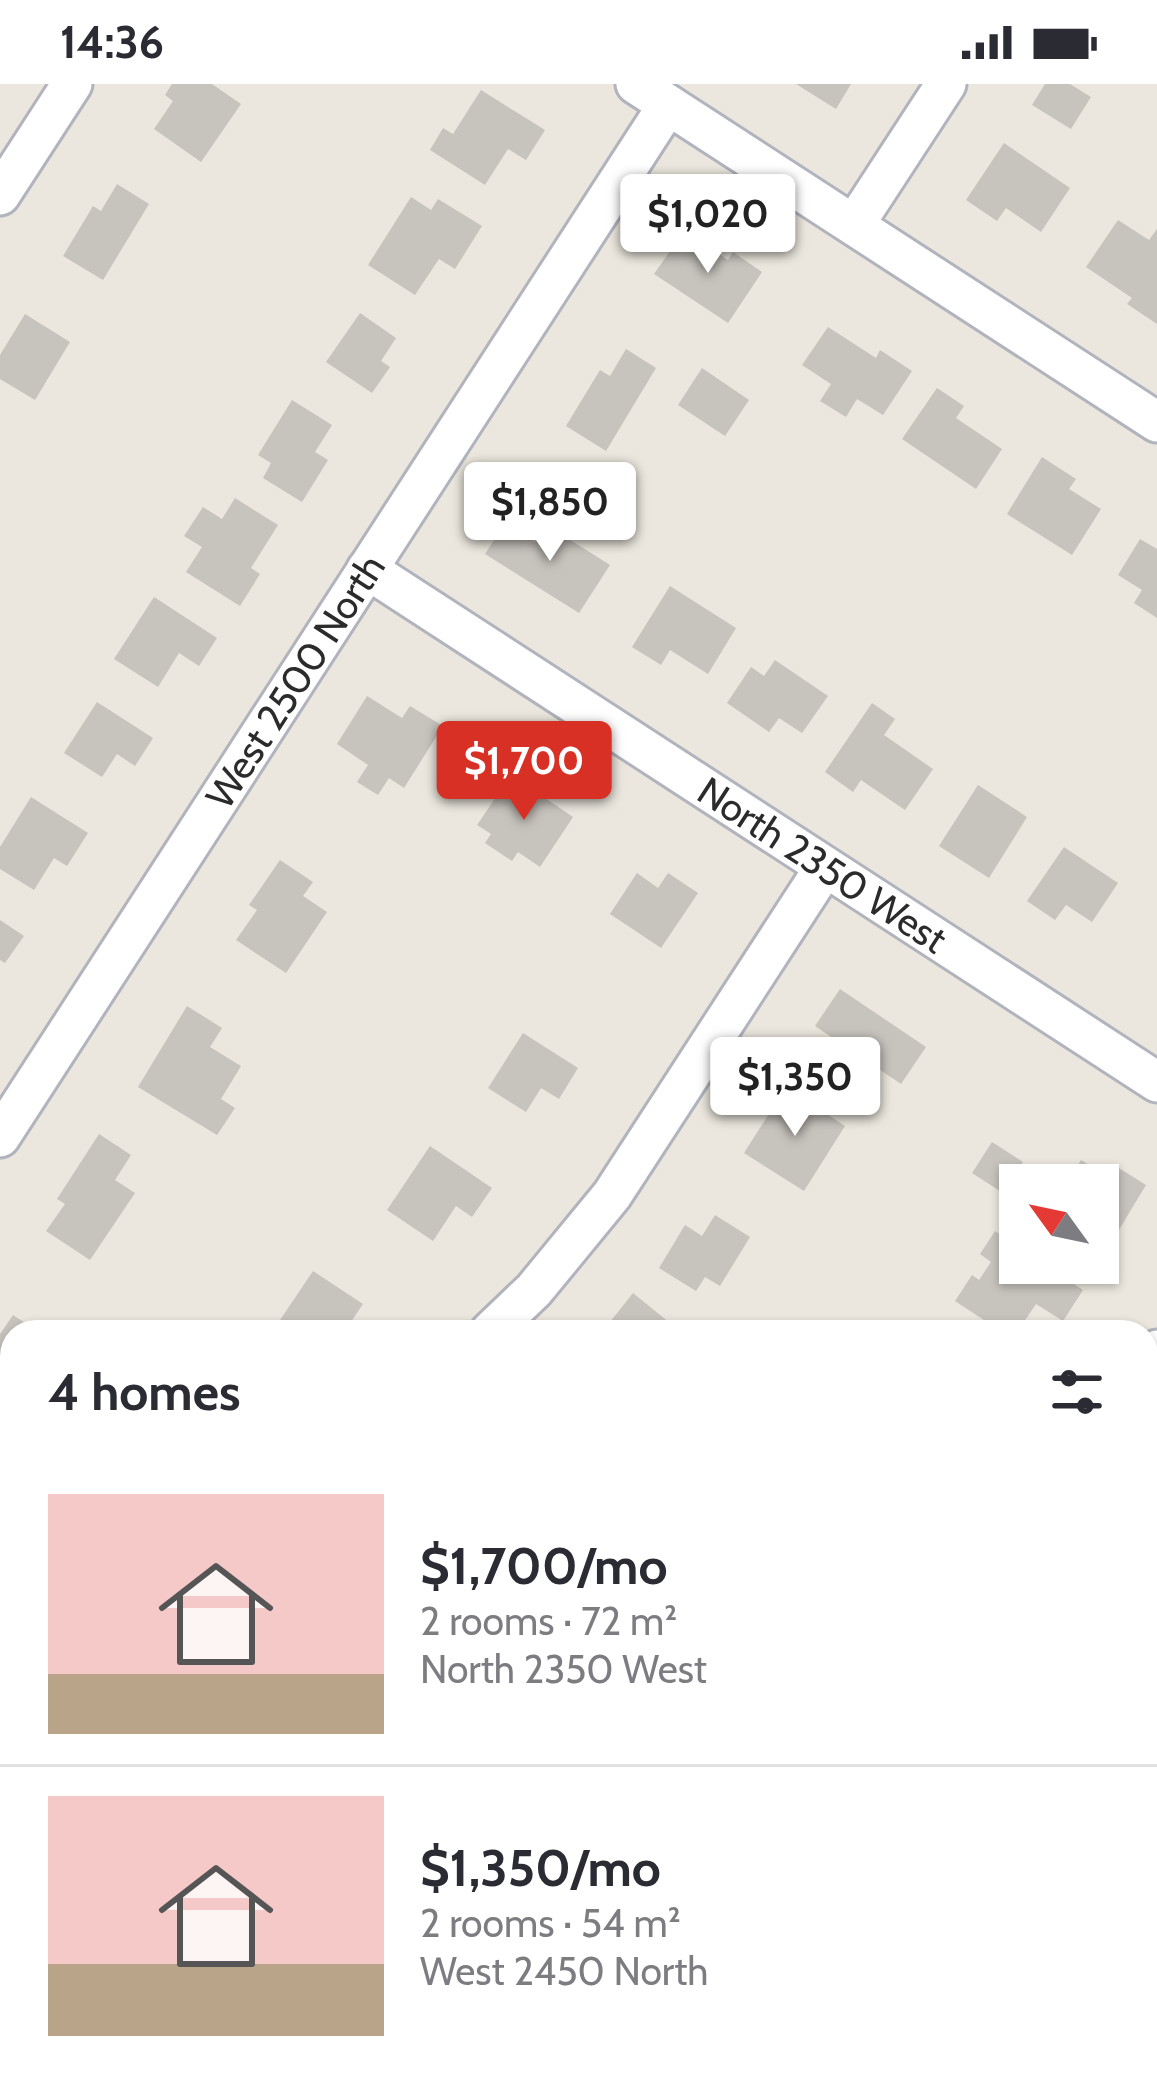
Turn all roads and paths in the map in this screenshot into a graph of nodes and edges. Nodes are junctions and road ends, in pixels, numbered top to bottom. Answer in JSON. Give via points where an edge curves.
{"nodes":[{"id":1,"x":72,"y":84,"type":"edge"},
{"id":2,"x":946,"y":84,"type":"edge"},
{"id":3,"x":652,"y":94,"type":"edge"},
{"id":4,"x":0,"y":196,"type":"edge"},
{"id":5,"x":854,"y":225,"type":"junction"},
{"id":6,"x":1157,"y":422,"type":"edge"},
{"id":7,"x":367,"y":569,"type":"junction"},
{"id":8,"x":825,"y":867,"type":"junction"},
{"id":9,"x":1157,"y":1082,"type":"edge"},
{"id":10,"x":0,"y":1138,"type":"edge"},
{"id":11,"x":503,"y":1320,"type":"edge"}],
"edges":[{"from":1,"to":4,"type":"street"},
{"from":2,"to":5,"type":"street"},
{"from":3,"to":5,"type":"street"},
{"from":3,"to":7,"type":"street","name":"West 2500 North"},
{"from":5,"to":6,"type":"street"},
{"from":7,"to":8,"type":"street","name":"North 2350 West"},
{"from":7,"to":10,"type":"street","name":"West 2500 North"},
{"from":8,"to":9,"type":"street","name":"North 2350 West"},
{"from":8,"to":11,"type":"street","via":[[612,1195]]}]}
